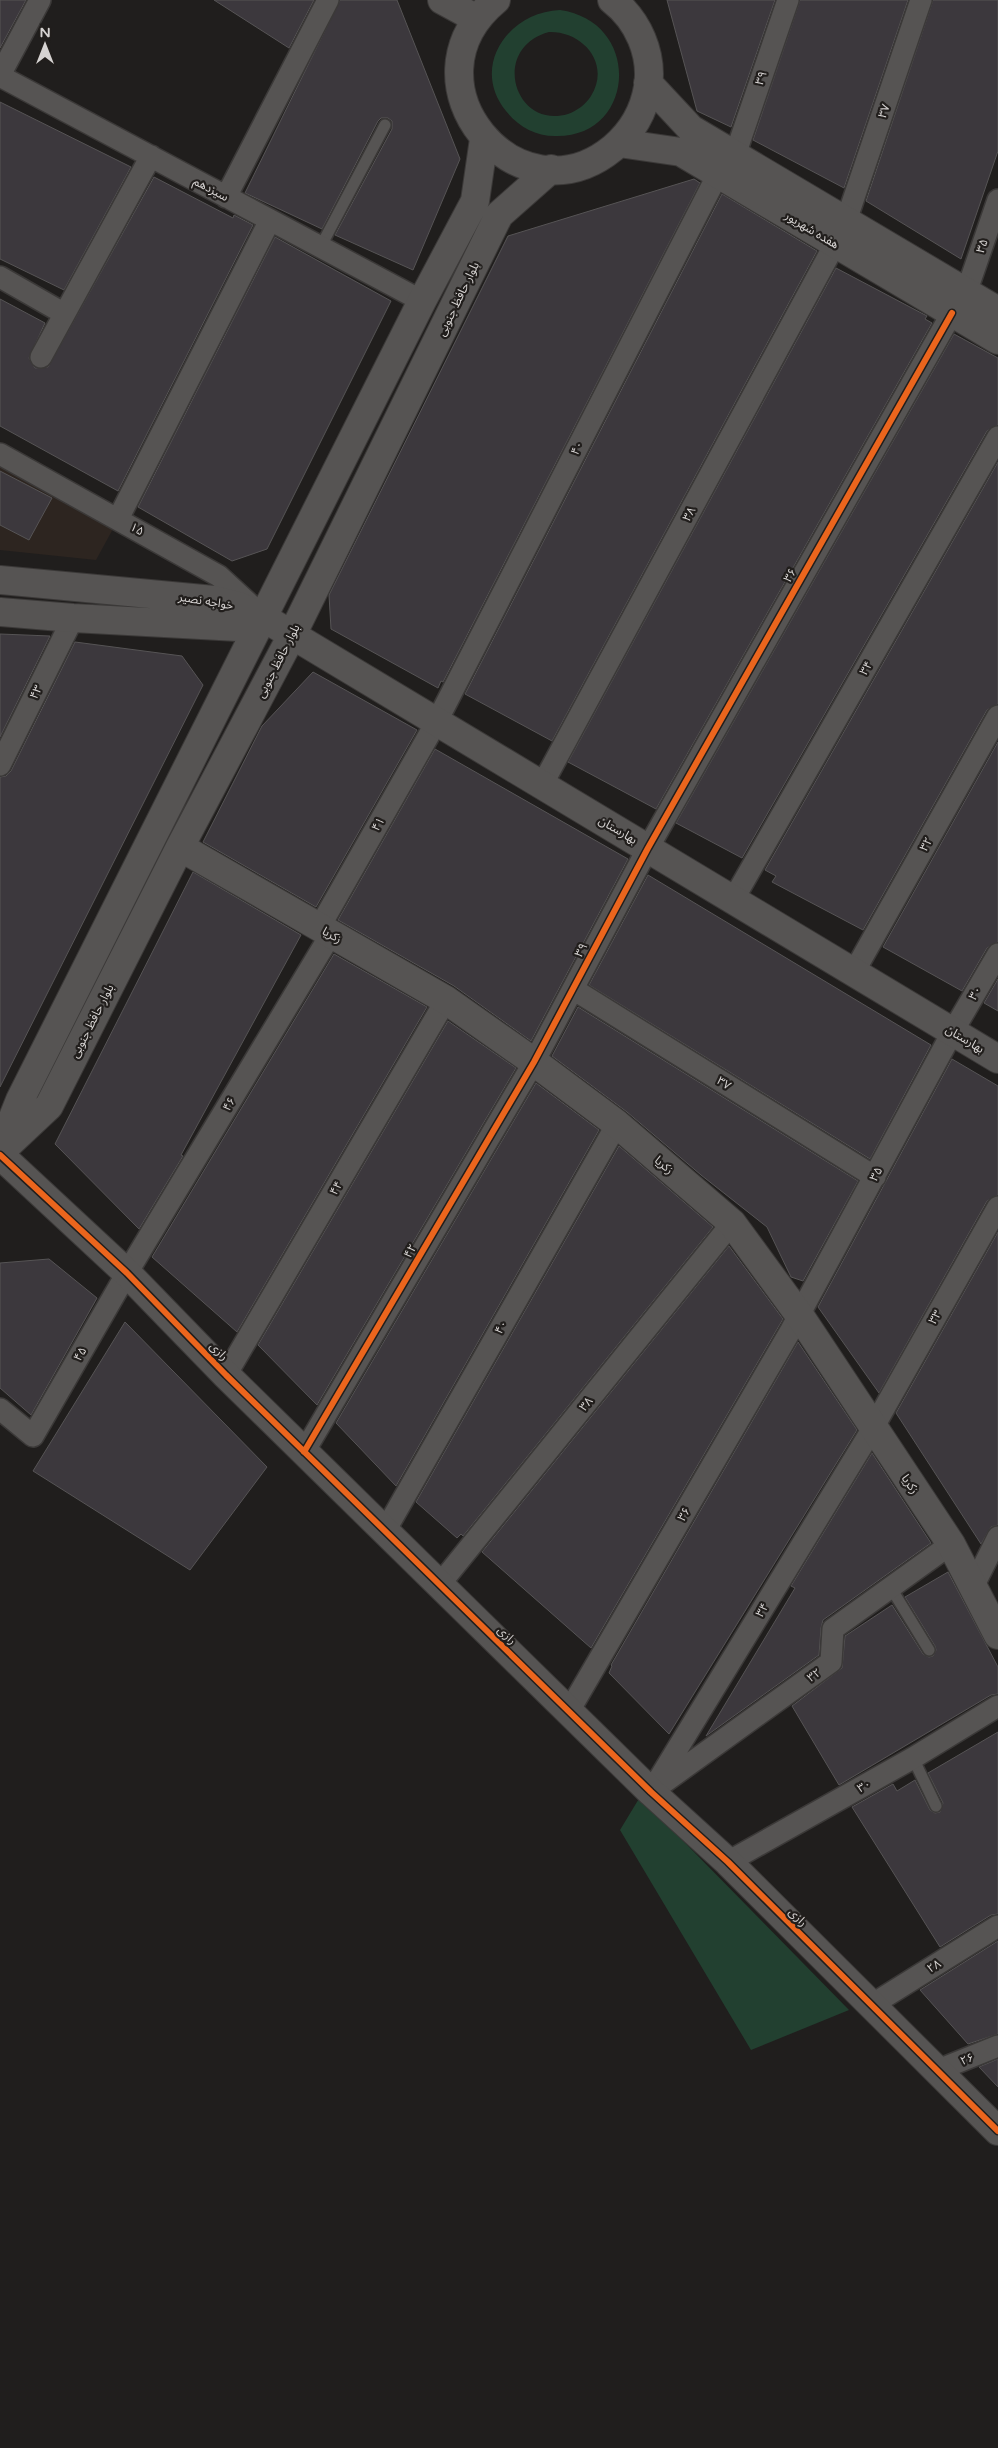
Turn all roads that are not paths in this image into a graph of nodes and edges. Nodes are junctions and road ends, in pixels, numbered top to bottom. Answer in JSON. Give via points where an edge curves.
{"nodes":[{"id":1,"x":40,"y":0,"type":"edge"},
{"id":2,"x":328,"y":0,"type":"edge"},
{"id":3,"x":442,"y":0,"type":"edge"},
{"id":4,"x":496,"y":0,"type":"edge"},
{"id":5,"x":612,"y":0,"type":"edge"},
{"id":6,"x":788,"y":0,"type":"edge"},
{"id":7,"x":921,"y":0,"type":"edge"},
{"id":8,"x":634,"y":11,"type":"edge"},
{"id":9,"x":477,"y":19,"type":"junction"},
{"id":10,"x":0,"y":76,"type":"edge"},
{"id":11,"x":648,"y":83,"type":"junction"},
{"id":12,"x":385,"y":125,"type":"dead end"},
{"id":13,"x":484,"y":139,"type":"junction"},
{"id":14,"x":619,"y":143,"type":"junction"},
{"id":15,"x":151,"y":156,"type":"junction"},
{"id":16,"x":726,"y":165,"type":"junction"},
{"id":17,"x":551,"y":169,"type":"junction"},
{"id":18,"x":226,"y":197,"type":"junction"},
{"id":19,"x":998,"y":200,"type":"edge"},
{"id":20,"x":270,"y":220,"type":"junction"},
{"id":21,"x":841,"y":233,"type":"junction"},
{"id":22,"x":321,"y":246,"type":"junction"},
{"id":23,"x":0,"y":277,"type":"edge"},
{"id":24,"x":422,"y":301,"type":"junction"},
{"id":25,"x":959,"y":303,"type":"junction"},
{"id":26,"x":998,"y":312,"type":"edge"},
{"id":27,"x":63,"y":313,"type":"junction"},
{"id":28,"x":998,"y":340,"type":"edge"},
{"id":29,"x":41,"y":357,"type":"dead end"},
{"id":30,"x":998,"y":437,"type":"edge"},
{"id":31,"x":0,"y":454,"type":"edge"},
{"id":32,"x":118,"y":519,"type":"junction"},
{"id":33,"x":0,"y":580,"type":"edge"},
{"id":34,"x":0,"y":612,"type":"edge"},
{"id":35,"x":212,"y":613,"type":"junction"},
{"id":36,"x":73,"y":618,"type":"junction"},
{"id":37,"x":264,"y":618,"type":"junction"},
{"id":38,"x":292,"y":635,"type":"junction"},
{"id":39,"x":998,"y":716,"type":"edge"},
{"id":40,"x":437,"y":722,"type":"junction"},
{"id":41,"x":0,"y":765,"type":"edge"},
{"id":42,"x":542,"y":785,"type":"junction"},
{"id":43,"x":180,"y":848,"type":"junction"},
{"id":44,"x":648,"y":848,"type":"junction"},
{"id":45,"x":733,"y":900,"type":"junction"},
{"id":46,"x":325,"y":931,"type":"junction"},
{"id":47,"x":998,"y":954,"type":"edge"},
{"id":48,"x":854,"y":972,"type":"junction"},
{"id":49,"x":574,"y":989,"type":"junction"},
{"id":50,"x":446,"y":1000,"type":"junction"},
{"id":51,"x":953,"y":1031,"type":"junction"},
{"id":52,"x":998,"y":1059,"type":"edge"},
{"id":53,"x":534,"y":1062,"type":"junction"},
{"id":54,"x":6,"y":1118,"type":"edge"},
{"id":55,"x":617,"y":1124,"type":"junction"},
{"id":56,"x":0,"y":1152,"type":"edge"},
{"id":57,"x":874,"y":1177,"type":"junction"},
{"id":58,"x":998,"y":1207,"type":"edge"},
{"id":59,"x":732,"y":1224,"type":"junction"},
{"id":60,"x":127,"y":1273,"type":"junction"},
{"id":61,"x":800,"y":1316,"type":"junction"},
{"id":62,"x":226,"y":1375,"type":"junction"},
{"id":63,"x":0,"y":1409,"type":"edge"},
{"id":64,"x":873,"y":1428,"type":"junction"},
{"id":65,"x":304,"y":1452,"type":"junction"},
{"id":66,"x":385,"y":1531,"type":"junction"},
{"id":67,"x":998,"y":1537,"type":"edge"},
{"id":68,"x":950,"y":1544,"type":"junction"},
{"id":69,"x":440,"y":1584,"type":"junction"},
{"id":70,"x":973,"y":1586,"type":"junction"},
{"id":71,"x":891,"y":1588,"type":"junction"},
{"id":72,"x":998,"y":1635,"type":"edge"},
{"id":73,"x":929,"y":1650,"type":"dead end"},
{"id":74,"x":998,"y":1706,"type":"edge"},
{"id":75,"x":568,"y":1711,"type":"junction"},
{"id":76,"x":913,"y":1758,"type":"junction"},
{"id":77,"x":651,"y":1792,"type":"junction"},
{"id":78,"x":936,"y":1806,"type":"dead end"},
{"id":79,"x":728,"y":1862,"type":"junction"},
{"id":80,"x":998,"y":1926,"type":"edge"},
{"id":81,"x":870,"y":2006,"type":"junction"},
{"id":82,"x":998,"y":2046,"type":"edge"},
{"id":83,"x":936,"y":2071,"type":"junction"},
{"id":84,"x":998,"y":2132,"type":"edge"}],
"edges":[{"from":1,"to":10,"type":"street"},
{"from":2,"to":18,"type":"street"},
{"from":3,"to":9,"type":"main road"},
{"from":4,"to":9,"type":"main road"},
{"from":5,"to":8,"type":"main road"},
{"from":6,"to":16,"type":"street","name":"۳۹"},
{"from":7,"to":21,"type":"street","name":"۳۷"},
{"from":8,"to":11,"type":"main road","via":[[646,51]]},
{"from":9,"to":13,"type":"main road","via":[[462,48],[459,80],[466,112]]},
{"from":10,"to":15,"type":"street","name":"سیزدهم"},
{"from":11,"to":14,"type":"main road","via":[[641,112]]},
{"from":11,"to":16,"type":"main road","name":"هفده شهریور"},
{"from":12,"to":22,"type":"lane"},
{"from":13,"to":17,"type":"main road","via":[[514,160]]},
{"from":13,"to":24,"type":"main road","via":[[475,201]]},
{"from":14,"to":16,"type":"main road","name":"هفده شهریور","via":[[681,152]]},
{"from":14,"to":17,"type":"main road","via":[[587,163]]},
{"from":15,"to":18,"type":"street","name":"سیزدهم"},
{"from":15,"to":27,"type":"street"},
{"from":16,"to":21,"type":"main road","name":"هفده شهریور"},
{"from":16,"to":40,"type":"street","name":"۴۰"},
{"from":17,"to":38,"type":"main road","name":"بلوار حافظ جنوبی","via":[[499,215]]},
{"from":18,"to":20,"type":"street","name":"سیزدهم"},
{"from":19,"to":25,"type":"street","name":"۳۵"},
{"from":20,"to":22,"type":"street","name":"سیزدهم"},
{"from":20,"to":32,"type":"street"},
{"from":21,"to":25,"type":"main road","name":"هفده شهریور"},
{"from":21,"to":42,"type":"street","name":"۳۸"},
{"from":22,"to":24,"type":"street","name":"سیزدهم"},
{"from":23,"to":27,"type":"street"},
{"from":24,"to":37,"type":"main road"},
{"from":25,"to":26,"type":"main road","name":"هفده شهریور"},
{"from":25,"to":28,"type":"main road","name":"هفده شهریور"},
{"from":25,"to":44,"type":"street","name":"۳۶"},
{"from":27,"to":29,"type":"street"},
{"from":30,"to":45,"type":"street","name":"۳۴"},
{"from":31,"to":32,"type":"street","name":"۱۵"},
{"from":32,"to":37,"type":"street","name":"۱۵","via":[[220,576]]},
{"from":33,"to":35,"type":"main road","name":"خواجه نصیر"},
{"from":34,"to":36,"type":"main road","name":"خواجه نصیر"},
{"from":35,"to":36,"type":"main road","name":"خواجه نصیر"},
{"from":35,"to":37,"type":"main road","name":"خواجه نصیر","via":[[238,627]]},
{"from":36,"to":41,"type":"street","name":"۴۳"},
{"from":37,"to":38,"type":"main road","name":"بهارستان"},
{"from":37,"to":54,"type":"main road","via":[[20,1100]]},
{"from":38,"to":40,"type":"main road","name":"بهارستان"},
{"from":38,"to":43,"type":"main road","name":"بلوار حافظ جنوبی"},
{"from":39,"to":48,"type":"street","name":"۳۲"},
{"from":40,"to":42,"type":"main road","name":"بهارستان"},
{"from":40,"to":46,"type":"street","name":"۴۱"},
{"from":42,"to":44,"type":"main road","name":"بهارستان"},
{"from":43,"to":46,"type":"main road","name":"زکریا"},
{"from":43,"to":56,"type":"main road","name":"بلوار حافظ جنوبی","via":[[49,1106]]},
{"from":44,"to":45,"type":"main road","name":"بهارستان"},
{"from":44,"to":49,"type":"street","name":"۳۹"},
{"from":45,"to":48,"type":"main road","name":"بهارستان"},
{"from":46,"to":50,"type":"main road","name":"زکریا"},
{"from":46,"to":60,"type":"street","name":"۴۶"},
{"from":47,"to":51,"type":"street","name":"۳۰"},
{"from":48,"to":51,"type":"main road","name":"بهارستان"},
{"from":49,"to":53,"type":"street","name":"۳۹"},
{"from":49,"to":57,"type":"street","name":"۳۷"},
{"from":50,"to":53,"type":"main road","name":"زکریا"},
{"from":50,"to":62,"type":"street","name":"۴۴"},
{"from":51,"to":52,"type":"main road","name":"بهارستان"},
{"from":51,"to":57,"type":"street","name":"۳۵"},
{"from":53,"to":55,"type":"main road","name":"زکریا"},
{"from":53,"to":65,"type":"street","name":"۴۲"},
{"from":54,"to":56,"type":"main road"},
{"from":55,"to":59,"type":"main road","name":"زکریا"},
{"from":55,"to":66,"type":"street","name":"۴۰"},
{"from":56,"to":60,"type":"main road","name":"رازی"},
{"from":57,"to":61,"type":"street","name":"۳۵"},
{"from":58,"to":64,"type":"street","name":"۳۳"},
{"from":59,"to":61,"type":"main road","name":"زکریا"},
{"from":59,"to":69,"type":"street","name":"۳۸"},
{"from":60,"to":62,"type":"main road","name":"رازی"},
{"from":60,"to":63,"type":"street","name":"۴۵","via":[[33,1436]]},
{"from":61,"to":64,"type":"main road","name":"زکریا"},
{"from":61,"to":75,"type":"street","name":"۳۶"},
{"from":62,"to":65,"type":"main road","name":"رازی"},
{"from":64,"to":68,"type":"main road","name":"زکریا"},
{"from":64,"to":77,"type":"street","name":"۳۴"},
{"from":65,"to":66,"type":"main road","name":"رازی"},
{"from":66,"to":69,"type":"main road","name":"رازی"},
{"from":67,"to":70,"type":"street"},
{"from":68,"to":70,"type":"main road","name":"زکریا"},
{"from":68,"to":71,"type":"street","name":"۳۲"},
{"from":69,"to":75,"type":"main road","name":"رازی"},
{"from":70,"to":72,"type":"main road","name":"زکریا"},
{"from":71,"to":73,"type":"lane"},
{"from":71,"to":77,"type":"street","name":"۳۲","via":[[833,1629],[831,1662]]},
{"from":74,"to":76,"type":"street","name":"۳۰"},
{"from":75,"to":77,"type":"main road","name":"رازی"},
{"from":76,"to":78,"type":"lane"},
{"from":76,"to":79,"type":"street","name":"۳۰"},
{"from":77,"to":79,"type":"main road","name":"رازی"},
{"from":79,"to":81,"type":"main road","name":"رازی"},
{"from":80,"to":81,"type":"street","name":"۲۸"},
{"from":81,"to":83,"type":"main road","name":"رازی"},
{"from":82,"to":83,"type":"street","name":"۲۶"},
{"from":83,"to":84,"type":"main road","name":"رازی"}]}
